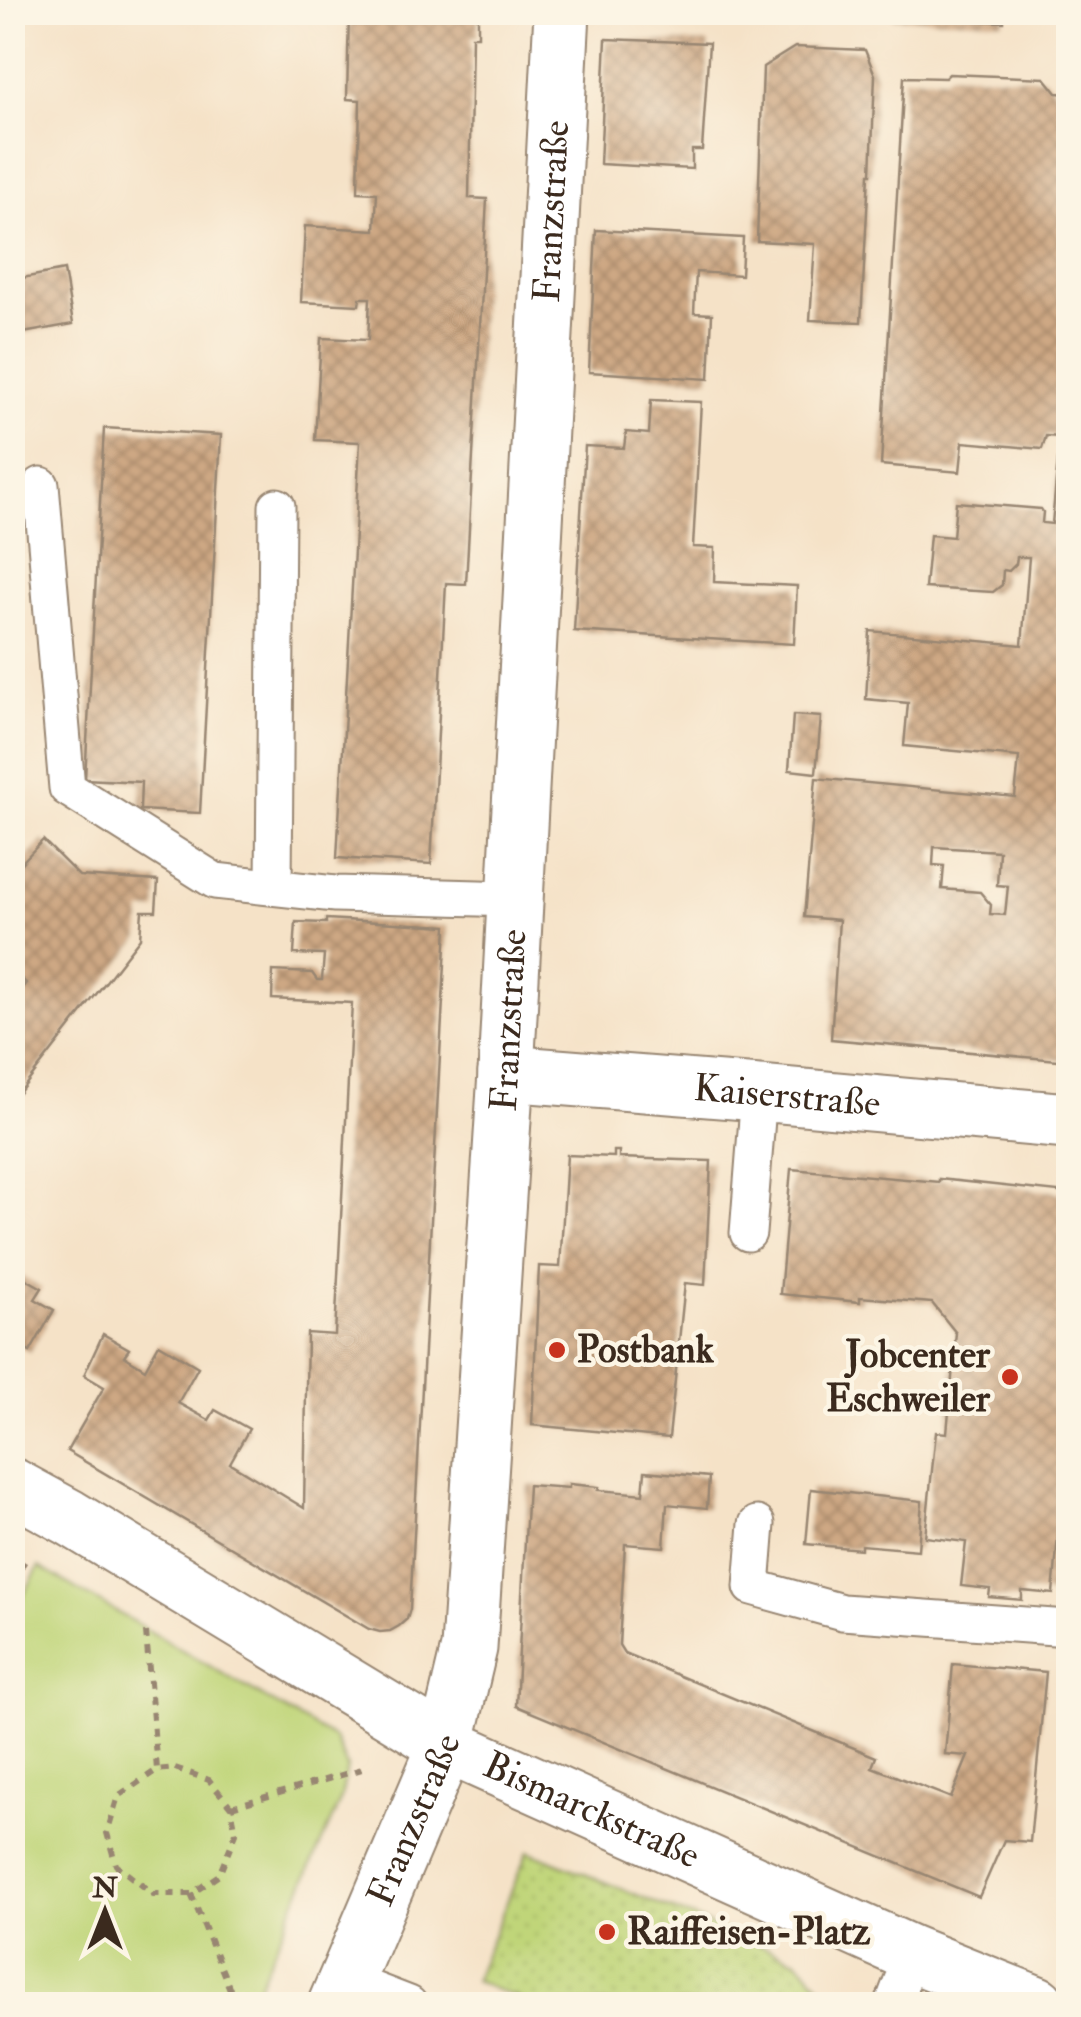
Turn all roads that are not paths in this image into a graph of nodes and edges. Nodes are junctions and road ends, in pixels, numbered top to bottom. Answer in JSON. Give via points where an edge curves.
{"nodes":[{"id":1,"x":562,"y":12,"type":"edge"},
{"id":2,"x":40,"y":485,"type":"dead end"},
{"id":3,"x":278,"y":506,"type":"dead end"},
{"id":4,"x":274,"y":887,"type":"junction"},
{"id":5,"x":516,"y":899,"type":"junction"},
{"id":6,"x":506,"y":1073,"type":"junction"},
{"id":7,"x":759,"y":1093,"type":"junction"},
{"id":8,"x":1068,"y":1121,"type":"edge"},
{"id":9,"x":748,"y":1233,"type":"dead end"},
{"id":10,"x":12,"y":1486,"type":"edge"},
{"id":11,"x":757,"y":1524,"type":"dead end"},
{"id":12,"x":1068,"y":1628,"type":"edge"},
{"id":13,"x":446,"y":1746,"type":"junction"},
{"id":14,"x":912,"y":1954,"type":"junction"},
{"id":15,"x":342,"y":1992,"type":"edge"},
{"id":16,"x":409,"y":2004,"type":"edge"},
{"id":17,"x":893,"y":2004,"type":"edge"},
{"id":18,"x":1037,"y":2004,"type":"edge"}],
"edges":[{"from":1,"to":5,"type":"street","name":"Franzstraße"},
{"from":2,"to":4,"type":"lane","via":[[67,788],[215,880]]},
{"from":3,"to":4,"type":"lane"},
{"from":4,"to":5,"type":"lane"},
{"from":5,"to":6,"type":"street","name":"Franzstraße"},
{"from":6,"to":7,"type":"street","name":"Kaiserstraße"},
{"from":6,"to":13,"type":"street","name":"Franzstraße","via":[[469,1648]]},
{"from":7,"to":8,"type":"street","name":"Kaiserstraße"},
{"from":7,"to":9,"type":"lane"},
{"from":10,"to":13,"type":"street","name":"Bismarckstraße"},
{"from":11,"to":12,"type":"lane","via":[[752,1587],[842,1612]]},
{"from":13,"to":14,"type":"street","name":"Bismarckstraße"},
{"from":13,"to":15,"type":"street","name":"Franzstraße"},
{"from":14,"to":17,"type":"lane"},
{"from":14,"to":18,"type":"street","name":"Bismarckstraße"},
{"from":15,"to":16,"type":"lane"}]}
